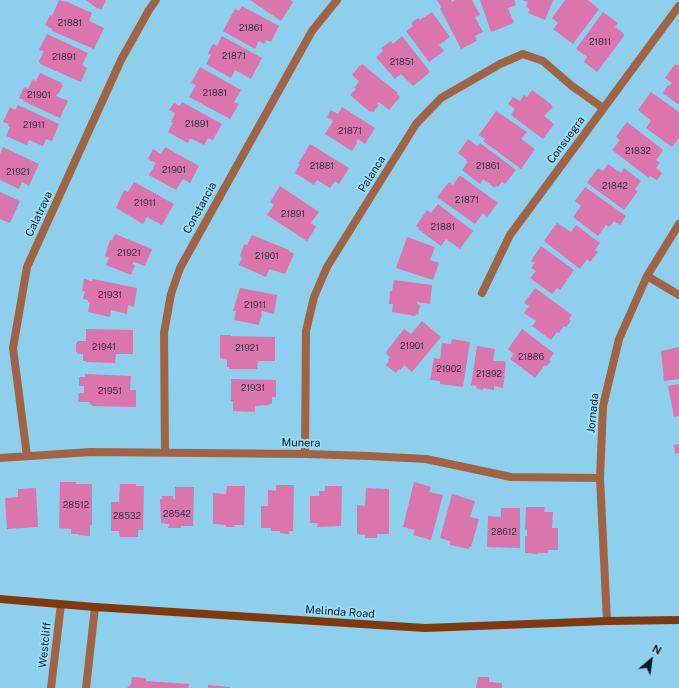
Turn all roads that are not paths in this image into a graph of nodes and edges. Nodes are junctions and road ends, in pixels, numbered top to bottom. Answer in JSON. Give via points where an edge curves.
{"nodes":[{"id":1,"x":156,"y":0,"type":"edge"},
{"id":2,"x":337,"y":0,"type":"edge"},
{"id":3,"x":679,"y":6,"type":"edge"},
{"id":4,"x":603,"y":108,"type":"junction"},
{"id":5,"x":679,"y":224,"type":"edge"},
{"id":6,"x":647,"y":276,"type":"junction"},
{"id":7,"x":482,"y":293,"type":"dead end"},
{"id":8,"x":679,"y":295,"type":"edge"},
{"id":9,"x":165,"y":452,"type":"junction"},
{"id":10,"x":305,"y":454,"type":"junction"},
{"id":11,"x":27,"y":456,"type":"junction"},
{"id":12,"x":0,"y":458,"type":"edge"},
{"id":13,"x":600,"y":478,"type":"junction"},
{"id":14,"x":0,"y":599,"type":"edge"},
{"id":15,"x":61,"y":604,"type":"junction"},
{"id":16,"x":95,"y":607,"type":"junction"},
{"id":17,"x":679,"y":620,"type":"edge"},
{"id":18,"x":607,"y":621,"type":"junction"},
{"id":19,"x":51,"y":688,"type":"edge"},
{"id":20,"x":86,"y":688,"type":"edge"}],
"edges":[{"from":1,"to":11,"type":"street","name":"Calatrava","via":[[121,60],[27,267],[13,348]]},
{"from":2,"to":9,"type":"street","name":"Constancia","via":[[312,31],[198,234],[170,294],[164,333]]},
{"from":3,"to":4,"type":"street","name":"Consuegra"},
{"from":4,"to":7,"type":"street","name":"Consuegra","via":[[510,235]]},
{"from":4,"to":10,"type":"street","name":"Palanca","via":[[543,61],[523,54],[500,64],[441,98],[416,124],[327,267],[314,297],[306,331]]},
{"from":5,"to":6,"type":"street","name":"Jornada"},
{"from":6,"to":8,"type":"street"},
{"from":6,"to":13,"type":"street","name":"Jornada","via":[[619,339],[603,406]]},
{"from":9,"to":10,"type":"street","name":"Munera"},
{"from":9,"to":11,"type":"street","name":"Munera","via":[[91,452]]},
{"from":10,"to":13,"type":"street","name":"Munera","via":[[426,459],[511,477]]},
{"from":11,"to":12,"type":"street","name":"Munera"},
{"from":13,"to":18,"type":"street","name":"Jornada"},
{"from":14,"to":15,"type":"main road","name":"Melinda Road"},
{"from":15,"to":16,"type":"main road","name":"Melinda Road"},
{"from":15,"to":19,"type":"street","name":"Westcliff"},
{"from":16,"to":18,"type":"main road","name":"Melinda Road","via":[[425,628]]},
{"from":16,"to":20,"type":"street"},
{"from":17,"to":18,"type":"main road","name":"Melinda Road"}]}
